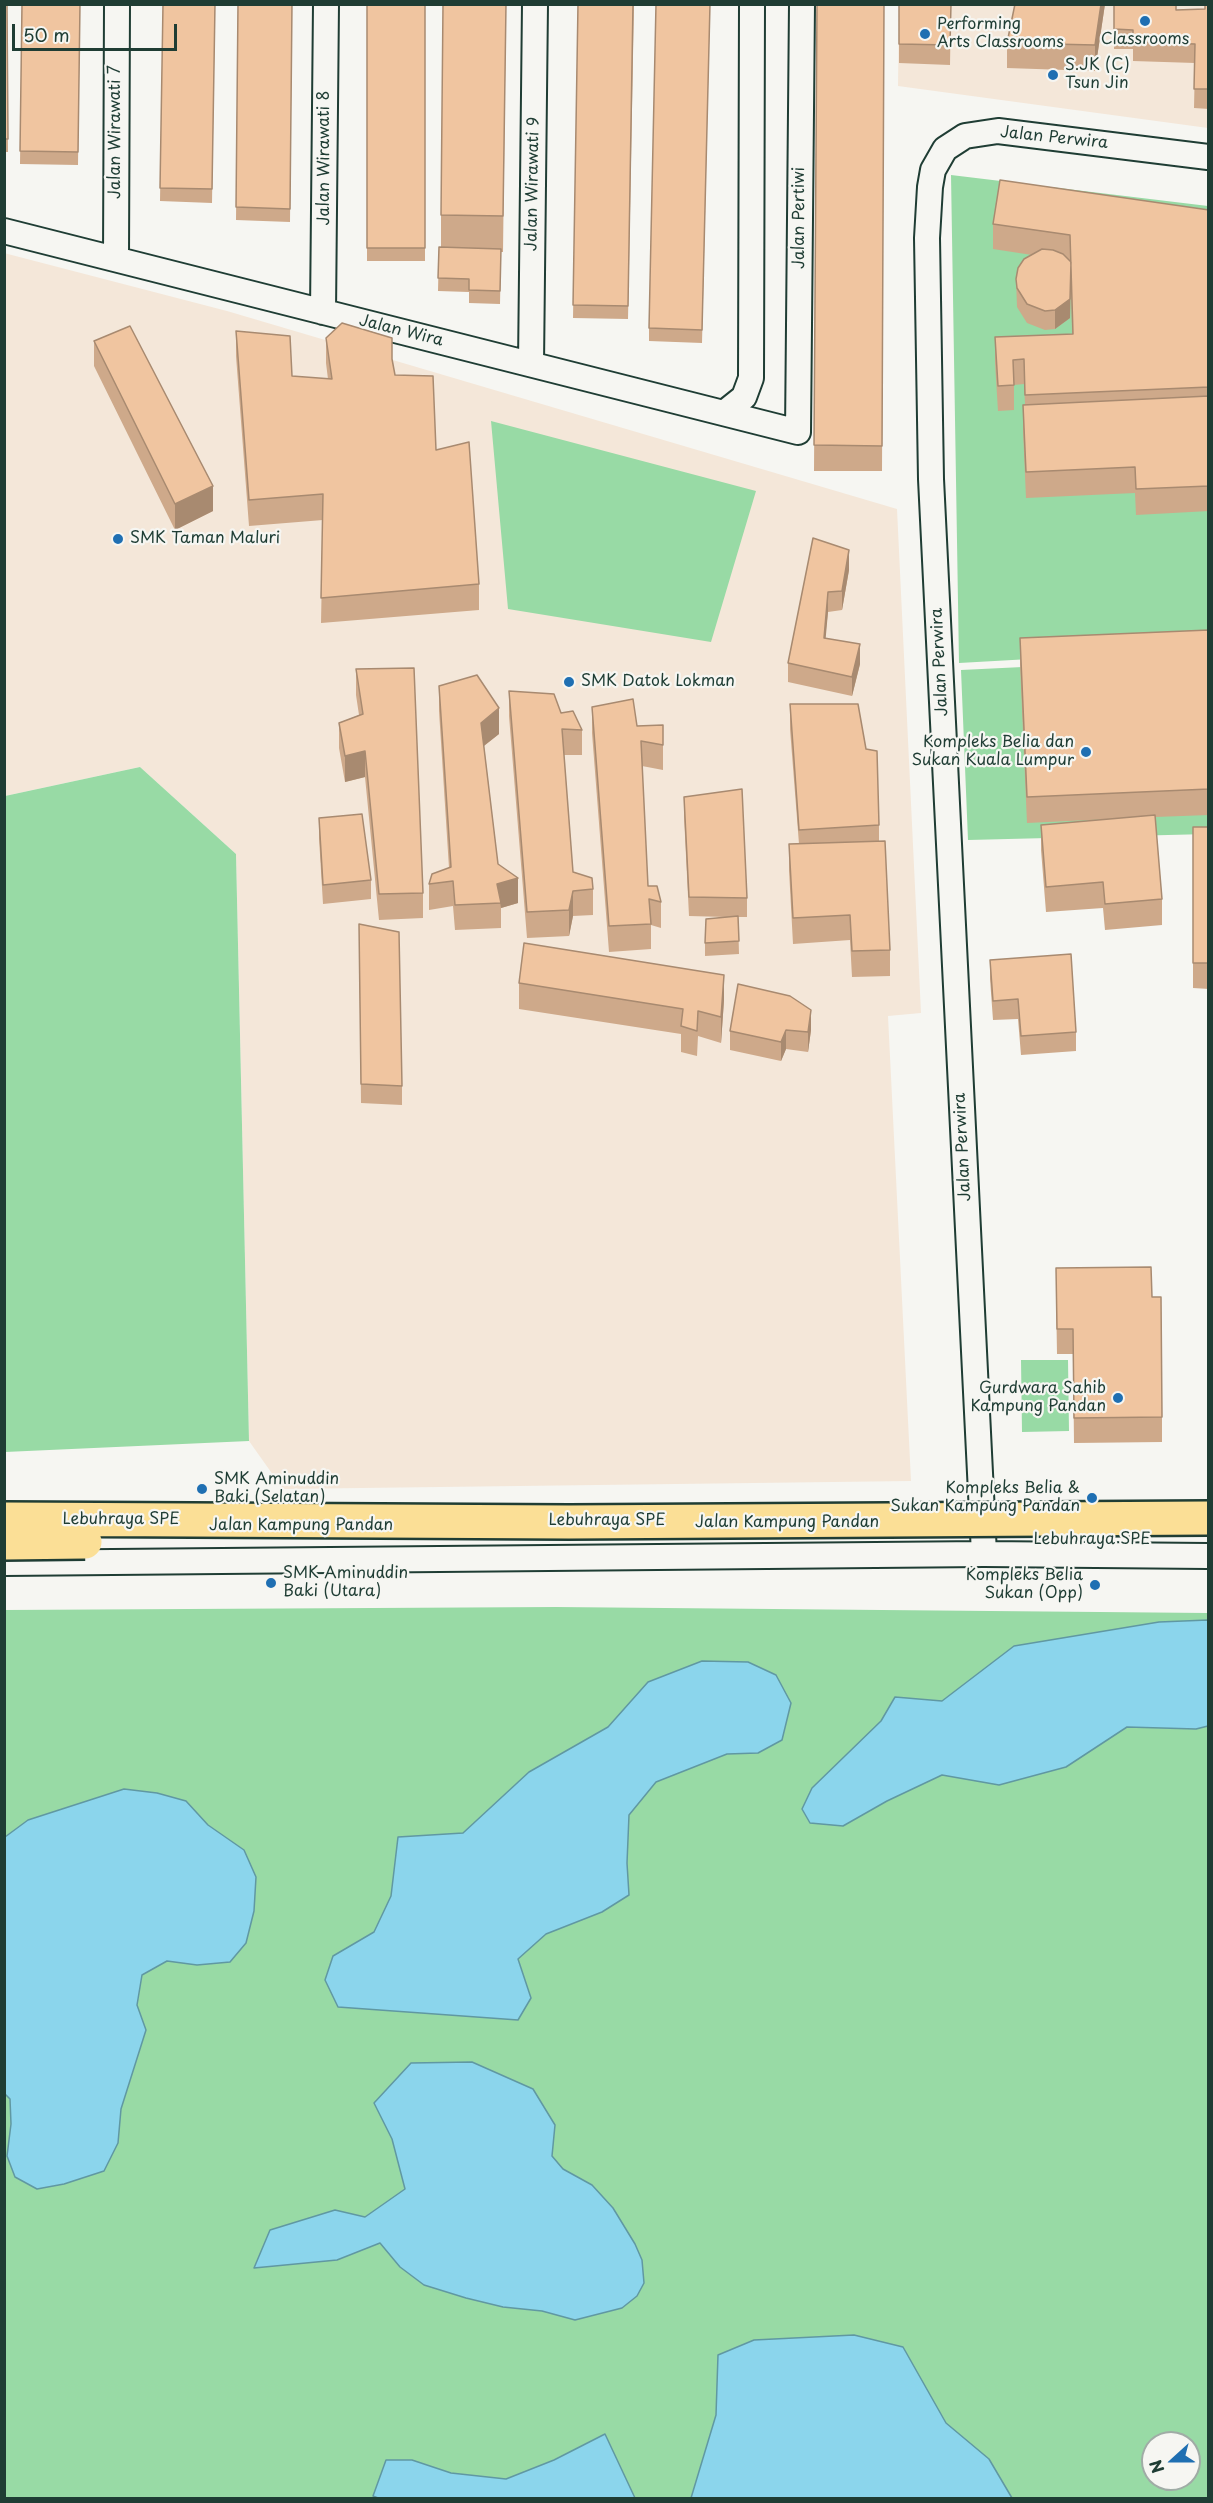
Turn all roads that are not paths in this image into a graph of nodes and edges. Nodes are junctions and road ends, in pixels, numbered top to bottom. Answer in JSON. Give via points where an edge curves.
{"nodes":[{"id":1,"x":117,"y":4,"type":"edge"},
{"id":2,"x":326,"y":4,"type":"edge"},
{"id":3,"x":535,"y":4,"type":"edge"},
{"id":4,"x":752,"y":4,"type":"edge"},
{"id":5,"x":802,"y":4,"type":"edge"},
{"id":6,"x":1209,"y":157,"type":"edge"},
{"id":7,"x":4,"y":231,"type":"edge"},
{"id":8,"x":116,"y":259,"type":"junction"},
{"id":9,"x":323,"y":312,"type":"junction"},
{"id":10,"x":531,"y":364,"type":"junction"},
{"id":11,"x":724,"y":413,"type":"junction"},
{"id":12,"x":798,"y":432,"type":"joint"},
{"id":13,"x":1209,"y":1518,"type":"edge"},
{"id":14,"x":4,"y":1519,"type":"edge"},
{"id":15,"x":984,"y":1523,"type":"junction"},
{"id":16,"x":4,"y":1528,"type":"edge"},
{"id":17,"x":1209,"y":1540,"type":"edge"},
{"id":18,"x":4,"y":1543,"type":"edge"},
{"id":19,"x":984,"y":1554,"type":"junction"},
{"id":20,"x":1209,"y":1556,"type":"edge"},
{"id":21,"x":4,"y":1563,"type":"edge"}],
"edges":[{"from":1,"to":8,"type":"street","name":"Jalan Wirawati 7"},
{"from":2,"to":9,"type":"street","name":"Jalan Wirawati 8"},
{"from":3,"to":10,"type":"street","name":"Jalan Wirawati 9"},
{"from":4,"to":11,"type":"street","via":[[751,378],[744,397]]},
{"from":5,"to":12,"type":"street","name":"Jalan Pertiwi"},
{"from":6,"to":15,"type":"street","name":"Jalan Perwira","via":[[998,131],[965,136],[945,149],[933,170],[930,187],[927,238],[931,479]]},
{"from":7,"to":8,"type":"street","name":"Jalan Wira"},
{"from":8,"to":9,"type":"street","name":"Jalan Wira"},
{"from":9,"to":10,"type":"street","name":"Jalan Wira"},
{"from":10,"to":11,"type":"street","name":"Jalan Wira"},
{"from":11,"to":12,"type":"street","name":"Jalan Wira"},
{"from":13,"to":14,"type":"highway","name":"Lebuhraya SPE","bridge":true,"via":[[569,1522]]},
{"from":13,"to":15,"type":"street","name":"Jalan Kampung Pandan"},
{"from":15,"to":16,"type":"street","name":"Jalan Kampung Pandan"},
{"from":15,"to":19,"type":"street","name":"Jalan Perwira"},
{"from":17,"to":18,"type":"highway","name":"Lebuhraya SPE","bridge":true},
{"from":19,"to":20,"type":"street","name":"Jalan Kampung Pandan"},
{"from":19,"to":21,"type":"street","name":"Jalan Kampung Pandan"}]}
